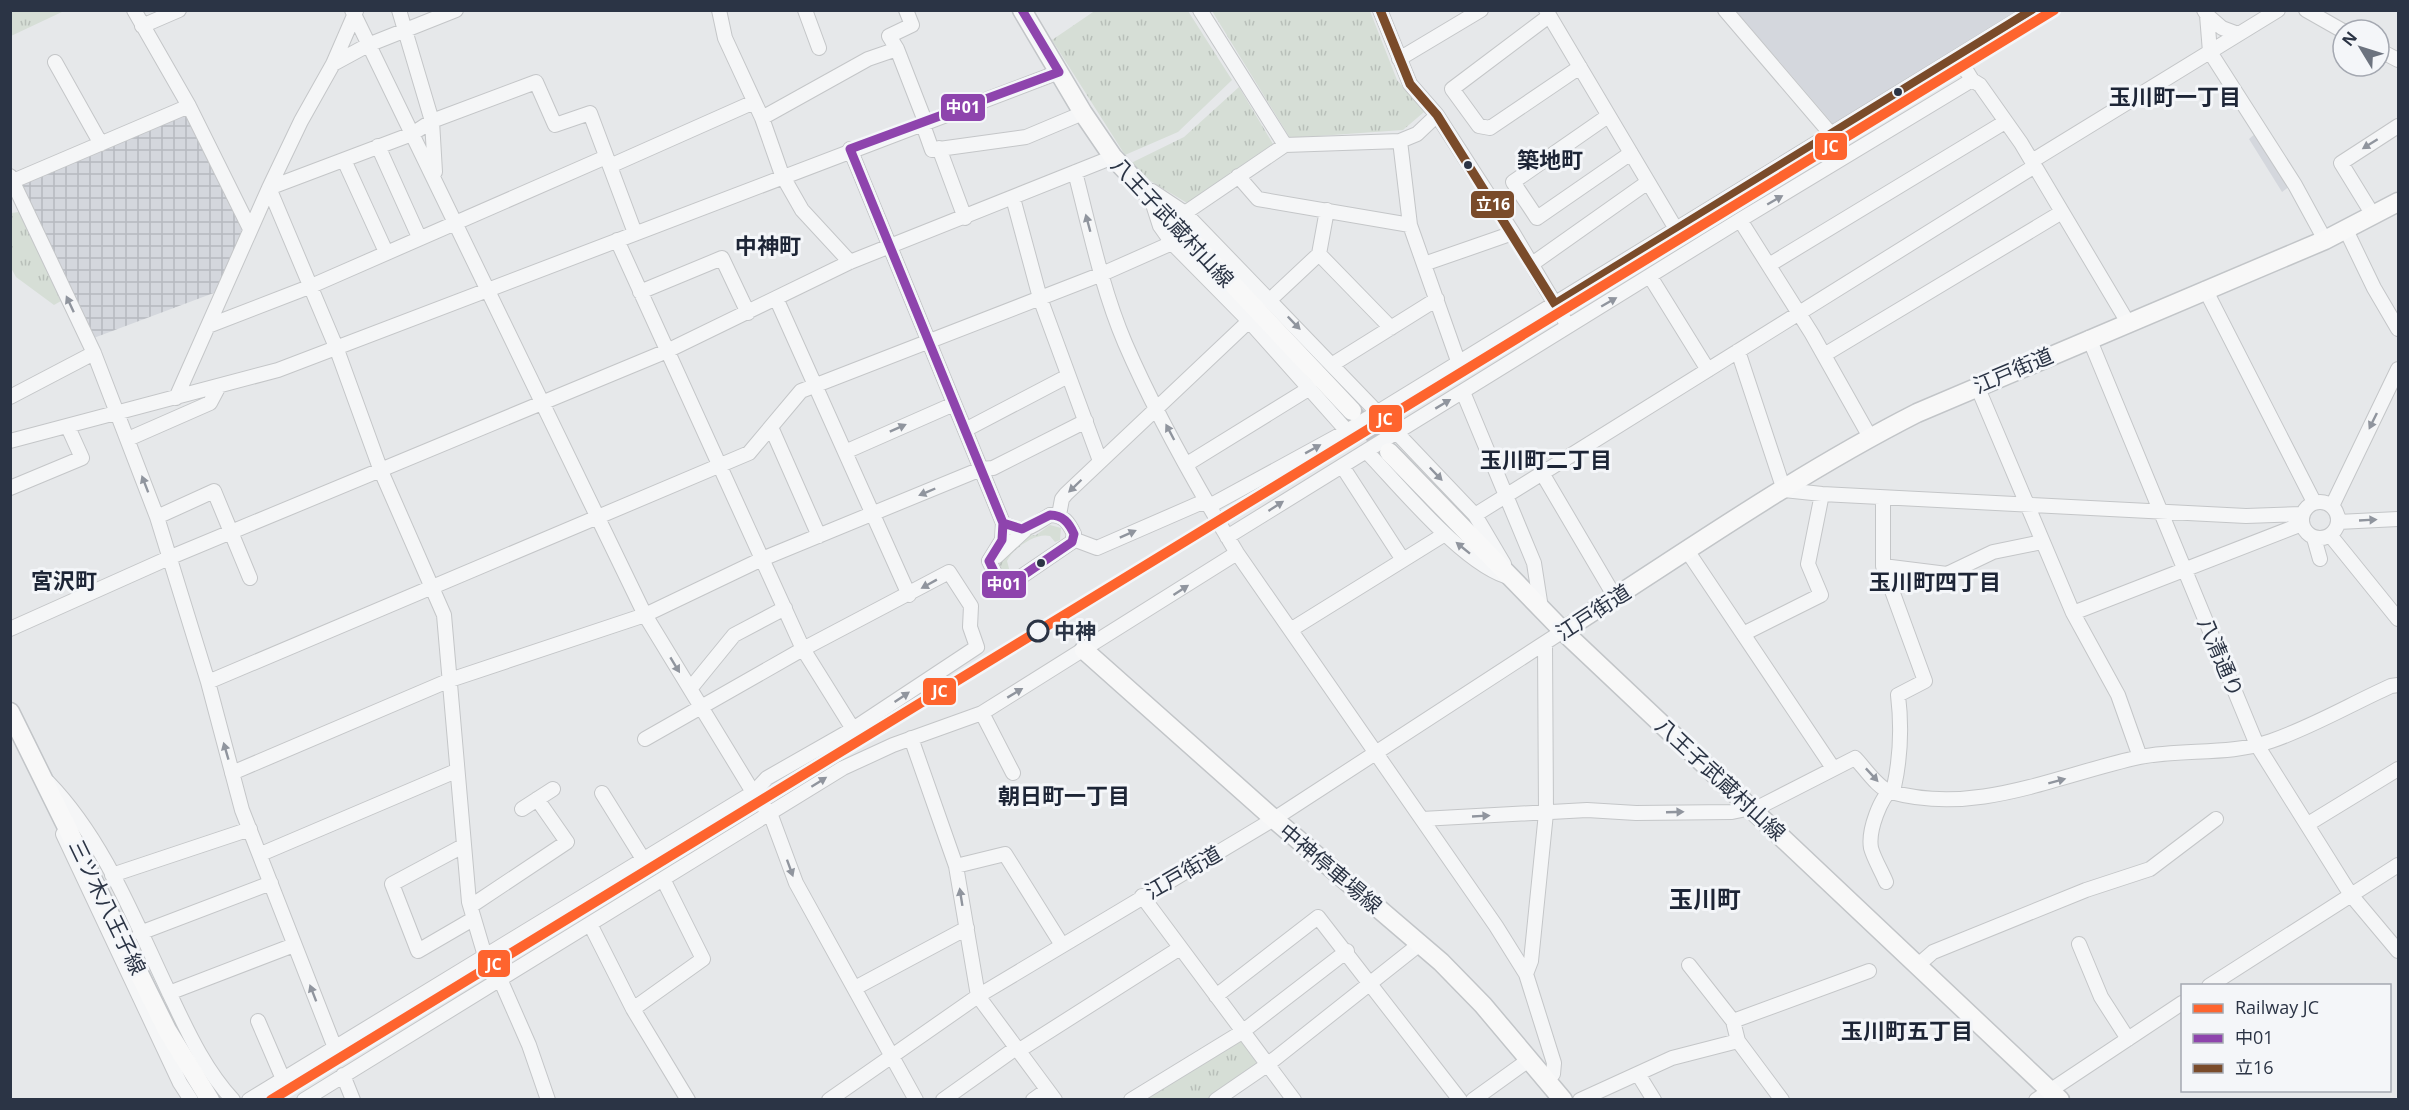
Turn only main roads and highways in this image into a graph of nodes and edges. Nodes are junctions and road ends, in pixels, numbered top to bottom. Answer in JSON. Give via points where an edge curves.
{"nodes":[{"id":1,"x":1022,"y":10,"type":"edge"},
{"id":2,"x":2398,"y":202,"type":"edge"},
{"id":3,"x":1352,"y":411,"type":"tunnel mouth"},
{"id":4,"x":1389,"y":452,"type":"tunnel mouth"},
{"id":5,"x":1563,"y":631,"type":"junction"},
{"id":6,"x":1084,"y":650,"type":"road end"},
{"id":7,"x":10,"y":712,"type":"edge"},
{"id":8,"x":2049,"y":1096,"type":"edge"},
{"id":9,"x":210,"y":1100,"type":"edge"},
{"id":10,"x":1563,"y":1100,"type":"edge"}],
"edges":[{"from":1,"to":3,"type":"main road","name":"八王子武蔵村山線","via":[[1113,158]]},
{"from":2,"to":5,"type":"main road","name":"江戸街道","via":[[2325,240],[2127,321],[1870,437]]},
{"from":4,"to":5,"type":"main road","name":"八王子武蔵村山線"},
{"from":5,"to":8,"type":"main road","name":"八王子武蔵村山線","via":[[1918,965]]},
{"from":6,"to":10,"type":"main road","name":"中神停車場線","via":[[1421,943],[1483,1005]]},
{"from":7,"to":9,"type":"main road","name":"三ツ木八王子線","via":[[86,844],[167,1030]]}]}
